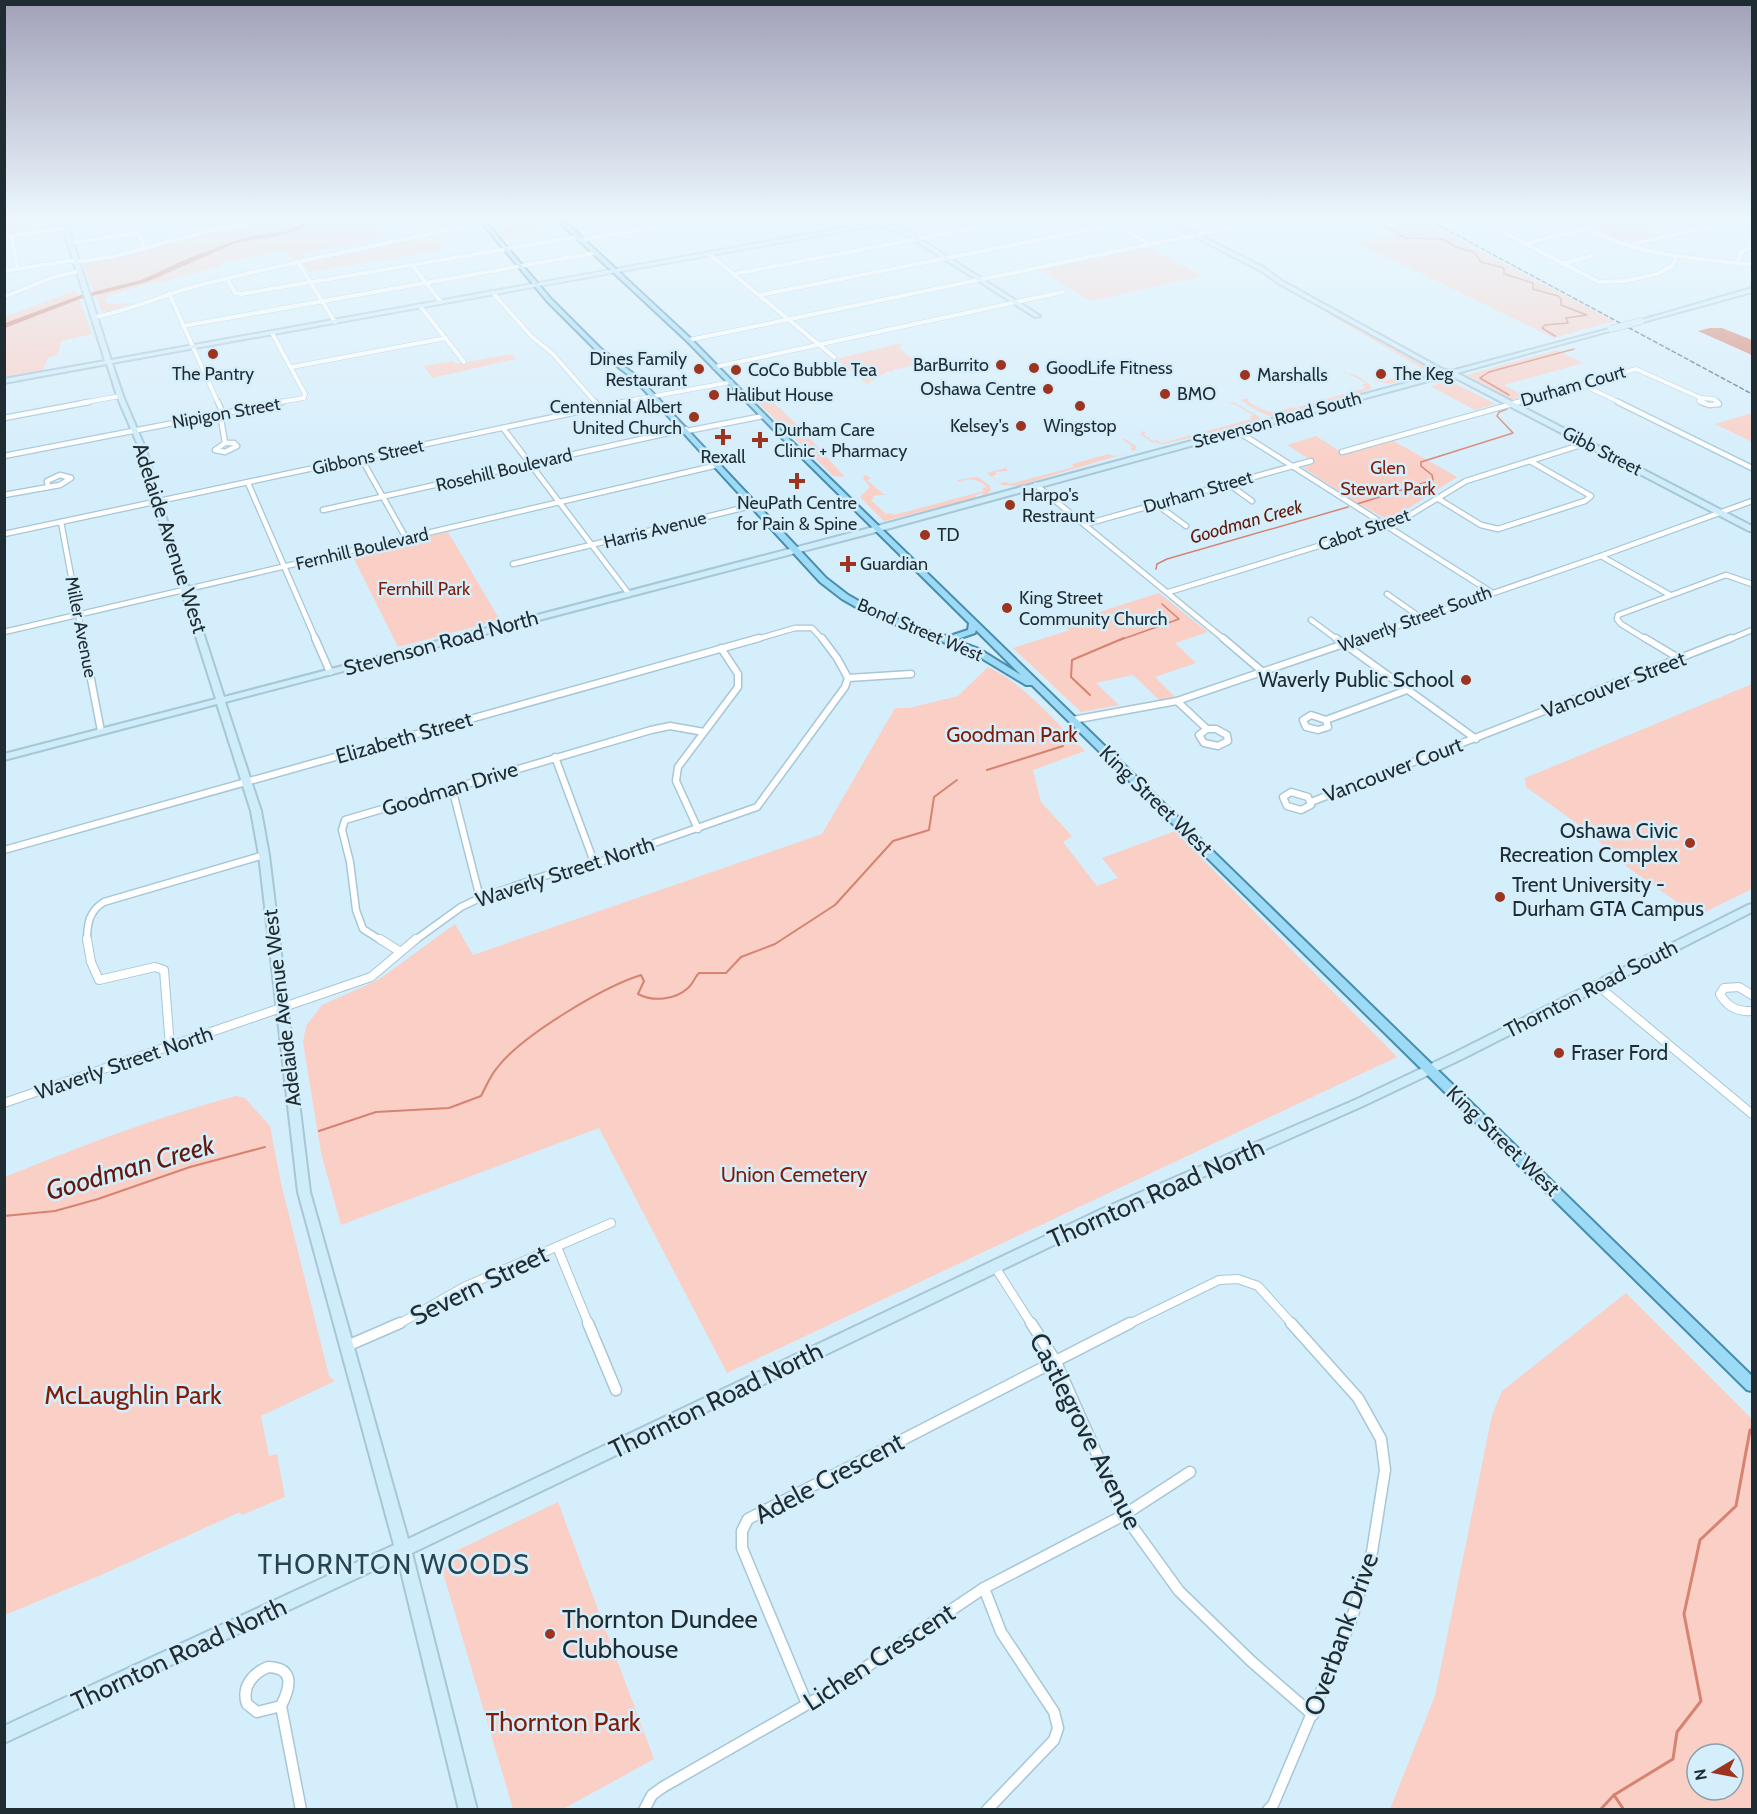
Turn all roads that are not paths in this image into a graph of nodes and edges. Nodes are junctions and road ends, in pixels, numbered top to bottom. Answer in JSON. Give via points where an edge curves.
{"nodes":[{"id":1,"x":90,"y":303,"type":"edge"},
{"id":2,"x":144,"y":303,"type":"edge"},
{"id":3,"x":173,"y":303,"type":"edge"},
{"id":4,"x":308,"y":303,"type":"edge"},
{"id":5,"x":324,"y":303,"type":"edge"},
{"id":6,"x":441,"y":303,"type":"edge"},
{"id":7,"x":502,"y":303,"type":"edge"},
{"id":8,"x":553,"y":303,"type":"edge"},
{"id":9,"x":648,"y":303,"type":"edge"},
{"id":10,"x":769,"y":303,"type":"edge"},
{"id":11,"x":866,"y":303,"type":"edge"},
{"id":12,"x":1013,"y":303,"type":"edge"},
{"id":13,"x":1017,"y":303,"type":"edge"},
{"id":14,"x":1318,"y":303,"type":"edge"},
{"id":15,"x":1712,"y":303,"type":"edge"},
{"id":16,"x":420,"y":306,"type":"junction"},
{"id":17,"x":1037,"y":316,"type":"dead end"},
{"id":18,"x":95,"y":317,"type":"junction"},
{"id":19,"x":788,"y":319,"type":"junction"},
{"id":20,"x":335,"y":322,"type":"junction"},
{"id":21,"x":183,"y":326,"type":"junction"},
{"id":22,"x":272,"y":333,"type":"junction"},
{"id":23,"x":446,"y":338,"type":"junction"},
{"id":24,"x":689,"y":340,"type":"junction"},
{"id":25,"x":820,"y":345,"type":"junction"},
{"id":26,"x":193,"y":347,"type":"junction"},
{"id":27,"x":834,"y":357,"type":"dead end"},
{"id":28,"x":110,"y":362,"type":"junction"},
{"id":29,"x":464,"y":362,"type":"dead end"},
{"id":30,"x":292,"y":367,"type":"junction"},
{"id":31,"x":715,"y":367,"type":"junction"},
{"id":32,"x":1452,"y":374,"type":"junction"},
{"id":33,"x":4,"y":381,"type":"edge"},
{"id":34,"x":731,"y":382,"type":"junction"},
{"id":35,"x":1581,"y":384,"type":"junction"},
{"id":36,"x":120,"y":396,"type":"junction"},
{"id":37,"x":653,"y":396,"type":"junction"},
{"id":38,"x":1701,"y":398,"type":"dead end"},
{"id":39,"x":1510,"y":404,"type":"junction"},
{"id":40,"x":599,"y":407,"type":"junction"},
{"id":41,"x":223,"y":414,"type":"junction"},
{"id":42,"x":763,"y":416,"type":"junction"},
{"id":43,"x":4,"y":418,"type":"edge"},
{"id":44,"x":503,"y":428,"type":"junction"},
{"id":45,"x":135,"y":429,"type":"junction"},
{"id":46,"x":686,"y":430,"type":"junction"},
{"id":47,"x":1236,"y":431,"type":"junction"},
{"id":48,"x":225,"y":443,"type":"dead end"},
{"id":49,"x":1587,"y":443,"type":"junction"},
{"id":50,"x":1342,"y":452,"type":"dead end"},
{"id":51,"x":4,"y":456,"type":"edge"},
{"id":52,"x":361,"y":458,"type":"junction"},
{"id":53,"x":1311,"y":461,"type":"dead end"},
{"id":54,"x":1530,"y":461,"type":"junction"},
{"id":55,"x":531,"y":464,"type":"junction"},
{"id":56,"x":718,"y":465,"type":"junction"},
{"id":57,"x":1292,"y":467,"type":"junction"},
{"id":58,"x":1752,"y":468,"type":"edge"},
{"id":59,"x":248,"y":483,"type":"junction"},
{"id":60,"x":1227,"y":483,"type":"junction"},
{"id":61,"x":1036,"y":485,"type":"junction"},
{"id":62,"x":48,"y":486,"type":"dead end"},
{"id":63,"x":4,"y":495,"type":"edge"},
{"id":64,"x":382,"y":497,"type":"junction"},
{"id":65,"x":1437,"y":498,"type":"junction"},
{"id":66,"x":1252,"y":501,"type":"dead end"},
{"id":67,"x":1752,"y":501,"type":"edge"},
{"id":68,"x":157,"y":502,"type":"junction"},
{"id":69,"x":559,"y":503,"type":"junction"},
{"id":70,"x":1156,"y":504,"type":"junction"},
{"id":71,"x":755,"y":505,"type":"junction"},
{"id":72,"x":322,"y":510,"type":"dead end"},
{"id":73,"x":1720,"y":512,"type":"junction"},
{"id":74,"x":61,"y":522,"type":"junction"},
{"id":75,"x":1086,"y":524,"type":"junction"},
{"id":76,"x":1386,"y":525,"type":"junction"},
{"id":77,"x":1186,"y":526,"type":"dead end"},
{"id":78,"x":878,"y":529,"type":"junction"},
{"id":79,"x":1752,"y":529,"type":"edge"},
{"id":80,"x":4,"y":534,"type":"edge"},
{"id":81,"x":406,"y":538,"type":"junction"},
{"id":82,"x":591,"y":546,"type":"junction"},
{"id":83,"x":795,"y":550,"type":"junction"},
{"id":84,"x":1601,"y":556,"type":"junction"},
{"id":85,"x":513,"y":564,"type":"dead end"},
{"id":86,"x":283,"y":567,"type":"junction"},
{"id":87,"x":1752,"y":584,"type":"edge"},
{"id":88,"x":185,"y":590,"type":"junction"},
{"id":89,"x":1169,"y":591,"type":"junction"},
{"id":90,"x":1491,"y":592,"type":"junction"},
{"id":91,"x":629,"y":594,"type":"junction"},
{"id":92,"x":1387,"y":594,"type":"dead end"},
{"id":93,"x":1670,"y":595,"type":"junction"},
{"id":94,"x":80,"y":614,"type":"junction"},
{"id":95,"x":1420,"y":617,"type":"junction"},
{"id":96,"x":1311,"y":620,"type":"dead end"},
{"id":97,"x":974,"y":621,"type":"junction"},
{"id":98,"x":1752,"y":630,"type":"edge"},
{"id":99,"x":4,"y":632,"type":"edge"},
{"id":100,"x":933,"y":635,"type":"junction"},
{"id":101,"x":1344,"y":645,"type":"junction"},
{"id":102,"x":721,"y":648,"type":"junction"},
{"id":103,"x":1680,"y":659,"type":"junction"},
{"id":104,"x":330,"y":672,"type":"junction"},
{"id":105,"x":1264,"y":673,"type":"junction"},
{"id":106,"x":910,"y":674,"type":"dead end"},
{"id":107,"x":848,"y":678,"type":"junction"},
{"id":108,"x":1407,"y":690,"type":"junction"},
{"id":109,"x":1046,"y":694,"type":"junction"},
{"id":110,"x":222,"y":700,"type":"junction"},
{"id":111,"x":1178,"y":701,"type":"junction"},
{"id":112,"x":1073,"y":720,"type":"junction"},
{"id":113,"x":1326,"y":720,"type":"dead end"},
{"id":114,"x":1207,"y":729,"type":"junction"},
{"id":115,"x":101,"y":731,"type":"junction"},
{"id":116,"x":704,"y":732,"type":"junction"},
{"id":117,"x":1476,"y":739,"type":"junction"},
{"id":118,"x":4,"y":757,"type":"edge"},
{"id":119,"x":555,"y":757,"type":"junction"},
{"id":120,"x":247,"y":783,"type":"junction"},
{"id":121,"x":452,"y":788,"type":"junction"},
{"id":122,"x":1311,"y":802,"type":"dead end"},
{"id":123,"x":698,"y":829,"type":"junction"},
{"id":124,"x":4,"y":850,"type":"edge"},
{"id":125,"x":264,"y":855,"type":"junction"},
{"id":126,"x":594,"y":862,"type":"junction"},
{"id":127,"x":480,"y":898,"type":"junction"},
{"id":128,"x":1752,"y":908,"type":"edge"},
{"id":129,"x":399,"y":951,"type":"junction"},
{"id":130,"x":1598,"y":985,"type":"junction"},
{"id":131,"x":1752,"y":994,"type":"edge"},
{"id":132,"x":282,"y":1010,"type":"junction"},
{"id":133,"x":1752,"y":1011,"type":"edge"},
{"id":134,"x":170,"y":1047,"type":"junction"},
{"id":135,"x":1429,"y":1069,"type":"junction"},
{"id":136,"x":4,"y":1103,"type":"edge"},
{"id":137,"x":1752,"y":1114,"type":"edge"},
{"id":138,"x":611,"y":1223,"type":"dead end"},
{"id":139,"x":557,"y":1247,"type":"junction"},
{"id":140,"x":995,"y":1267,"type":"junction"},
{"id":141,"x":347,"y":1346,"type":"junction"},
{"id":142,"x":1055,"y":1360,"type":"junction"},
{"id":143,"x":1752,"y":1385,"type":"edge"},
{"id":144,"x":616,"y":1390,"type":"dead end"},
{"id":145,"x":1190,"y":1472,"type":"dead end"},
{"id":146,"x":1124,"y":1515,"type":"junction"},
{"id":147,"x":403,"y":1548,"type":"junction"},
{"id":148,"x":984,"y":1588,"type":"junction"},
{"id":149,"x":807,"y":1704,"type":"junction"},
{"id":150,"x":280,"y":1706,"type":"junction"},
{"id":151,"x":1313,"y":1715,"type":"junction"},
{"id":152,"x":4,"y":1736,"type":"edge"},
{"id":153,"x":300,"y":1809,"type":"edge"},
{"id":154,"x":468,"y":1809,"type":"edge"},
{"id":155,"x":644,"y":1809,"type":"edge"},
{"id":156,"x":987,"y":1809,"type":"edge"},
{"id":157,"x":1268,"y":1809,"type":"edge"}],
"edges":[{"from":1,"to":18,"type":"main road","name":"Adelaide Avenue West"},
{"from":2,"to":18,"type":"street"},
{"from":3,"to":21,"type":"street"},
{"from":4,"to":21,"type":"street"},
{"from":5,"to":20,"type":"street"},
{"from":6,"to":16,"type":"main road"},
{"from":7,"to":40,"type":"street"},
{"from":8,"to":37,"type":"main road","name":"Bond Street West"},
{"from":9,"to":24,"type":"main road","name":"King Street West"},
{"from":10,"to":19,"type":"street"},
{"from":11,"to":19,"type":"street"},
{"from":12,"to":25,"type":"street"},
{"from":13,"to":17,"type":"main road"},
{"from":14,"to":32,"type":"main road","name":"Gibb Street"},
{"from":15,"to":32,"type":"main road","name":"Stevenson Road South","bridge":true},
{"from":16,"to":20,"type":"main road"},
{"from":16,"to":23,"type":"street"},
{"from":18,"to":28,"type":"main road","name":"Adelaide Avenue West"},
{"from":19,"to":24,"type":"street"},
{"from":19,"to":25,"type":"street"},
{"from":20,"to":22,"type":"main road"},
{"from":21,"to":26,"type":"street"},
{"from":22,"to":26,"type":"main road"},
{"from":22,"to":30,"type":"street"},
{"from":23,"to":29,"type":"street"},
{"from":23,"to":30,"type":"street"},
{"from":24,"to":31,"type":"main road","name":"King Street West"},
{"from":25,"to":27,"type":"street"},
{"from":25,"to":31,"type":"street"},
{"from":26,"to":28,"type":"main road"},
{"from":26,"to":41,"type":"street"},
{"from":28,"to":33,"type":"main road"},
{"from":28,"to":36,"type":"main road","name":"Adelaide Avenue West"},
{"from":30,"to":41,"type":"street","name":"Nipigon Street","via":[[305,396]]},
{"from":31,"to":34,"type":"main road","name":"King Street West"},
{"from":32,"to":39,"type":"main road","name":"Gibb Street"},
{"from":32,"to":47,"type":"main road","name":"Stevenson Road South"},
{"from":34,"to":37,"type":"street","name":"Gibbons Street"},
{"from":34,"to":42,"type":"main road","name":"King Street West"},
{"from":35,"to":38,"type":"street","name":"Durham Court","via":[[1636,369]]},
{"from":35,"to":39,"type":"street","name":"Durham Court"},
{"from":35,"to":58,"type":"street"},
{"from":36,"to":43,"type":"street"},
{"from":36,"to":45,"type":"main road","name":"Adelaide Avenue West"},
{"from":37,"to":40,"type":"street","name":"Gibbons Street"},
{"from":37,"to":46,"type":"main road","name":"Bond Street West"},
{"from":39,"to":49,"type":"main road","name":"Gibb Street"},
{"from":39,"to":50,"type":"street"},
{"from":40,"to":44,"type":"street","name":"Gibbons Street"},
{"from":41,"to":45,"type":"street","name":"Nipigon Street"},
{"from":41,"to":48,"type":"street"},
{"from":42,"to":46,"type":"street","name":"Rosehill Boulevard"},
{"from":42,"to":78,"type":"main road","name":"King Street West"},
{"from":44,"to":52,"type":"street","name":"Gibbons Street"},
{"from":44,"to":55,"type":"street"},
{"from":45,"to":51,"type":"street","name":"Nipigon Street"},
{"from":45,"to":68,"type":"main road","name":"Adelaide Avenue West"},
{"from":46,"to":55,"type":"street","name":"Rosehill Boulevard"},
{"from":46,"to":56,"type":"main road","name":"Bond Street West"},
{"from":47,"to":57,"type":"street"},
{"from":47,"to":61,"type":"main road","name":"Stevenson Road South"},
{"from":49,"to":54,"type":"street","name":"Cabot Street"},
{"from":49,"to":73,"type":"main road","name":"Gibb Street"},
{"from":52,"to":59,"type":"street","name":"Gibbons Street"},
{"from":52,"to":64,"type":"street"},
{"from":53,"to":57,"type":"street","name":"Durham Street"},
{"from":54,"to":65,"type":"street","name":"Cabot Street","via":[[1466,481]]},
{"from":54,"to":65,"type":"street","via":[[1591,496],[1498,529],[1481,525]]},
{"from":55,"to":64,"type":"street","name":"Rosehill Boulevard"},
{"from":55,"to":69,"type":"street"},
{"from":56,"to":69,"type":"street","name":"Fernhill Boulevard"},
{"from":56,"to":71,"type":"main road","name":"Bond Street West"},
{"from":57,"to":60,"type":"street","name":"Durham Street"},
{"from":57,"to":76,"type":"street"},
{"from":59,"to":68,"type":"street","name":"Gibbons Street"},
{"from":59,"to":86,"type":"street"},
{"from":60,"to":66,"type":"street"},
{"from":60,"to":70,"type":"street","name":"Durham Street"},
{"from":61,"to":75,"type":"street"},
{"from":61,"to":78,"type":"main road","name":"Stevenson Road South"},
{"from":62,"to":63,"type":"street"},
{"from":64,"to":72,"type":"street","name":"Rosehill Boulevard"},
{"from":64,"to":81,"type":"street"},
{"from":65,"to":76,"type":"street","name":"Cabot Street"},
{"from":67,"to":73,"type":"street","name":"Waverly Street South"},
{"from":68,"to":74,"type":"street","name":"Gibbons Street"},
{"from":68,"to":88,"type":"main road","name":"Adelaide Avenue West"},
{"from":69,"to":81,"type":"street","name":"Fernhill Boulevard"},
{"from":69,"to":82,"type":"street"},
{"from":70,"to":75,"type":"street","name":"Durham Street"},
{"from":70,"to":77,"type":"street"},
{"from":71,"to":82,"type":"street","name":"Harris Avenue"},
{"from":71,"to":83,"type":"main road","name":"Bond Street West"},
{"from":73,"to":79,"type":"main road","name":"Gibb Street"},
{"from":73,"to":84,"type":"street","name":"Waverly Street South"},
{"from":74,"to":80,"type":"street","name":"Gibbons Street"},
{"from":74,"to":94,"type":"street","name":"Miller Avenue"},
{"from":75,"to":89,"type":"street"},
{"from":76,"to":89,"type":"street","name":"Cabot Street"},
{"from":76,"to":90,"type":"street"},
{"from":78,"to":83,"type":"main road","name":"Stevenson Road North"},
{"from":78,"to":97,"type":"main road","name":"King Street West"},
{"from":81,"to":86,"type":"street","name":"Fernhill Boulevard"},
{"from":82,"to":85,"type":"street","name":"Harris Avenue"},
{"from":82,"to":91,"type":"street"},
{"from":83,"to":91,"type":"main road","name":"Stevenson Road North"},
{"from":83,"to":100,"type":"main road","name":"Bond Street West","via":[[845,597],[873,613]]},
{"from":84,"to":90,"type":"street","name":"Waverly Street South"},
{"from":84,"to":93,"type":"street"},
{"from":86,"to":88,"type":"street","name":"Fernhill Boulevard"},
{"from":86,"to":104,"type":"street"},
{"from":87,"to":93,"type":"street","via":[[1726,575]]},
{"from":88,"to":94,"type":"street","name":"Fernhill Boulevard"},
{"from":88,"to":110,"type":"main road","name":"Adelaide Avenue West"},
{"from":89,"to":105,"type":"street"},
{"from":90,"to":95,"type":"street","name":"Waverly Street South"},
{"from":91,"to":104,"type":"main road","name":"Stevenson Road North"},
{"from":92,"to":95,"type":"street"},
{"from":93,"to":103,"type":"street","via":[[1626,611],[1617,619]]},
{"from":94,"to":99,"type":"street","name":"Fernhill Boulevard"},
{"from":94,"to":115,"type":"street","name":"Miller Avenue"},
{"from":95,"to":101,"type":"street","name":"Waverly Street South"},
{"from":96,"to":101,"type":"street"},
{"from":97,"to":100,"type":"main road","via":[[972,632],[966,635]]},
{"from":97,"to":109,"type":"main road","name":"King Street West"},
{"from":98,"to":103,"type":"street","name":"Vancouver Street"},
{"from":100,"to":109,"type":"main road","name":"Bond Street West","via":[[976,651]]},
{"from":101,"to":105,"type":"street","name":"Waverly Street South"},
{"from":101,"to":108,"type":"street"},
{"from":102,"to":107,"type":"street","name":"Elizabeth Street","via":[[812,628],[843,664]]},
{"from":102,"to":116,"type":"street","via":[[738,674],[738,687]]},
{"from":102,"to":120,"type":"street","name":"Elizabeth Street"},
{"from":103,"to":117,"type":"street","name":"Vancouver Street"},
{"from":104,"to":110,"type":"main road","name":"Stevenson Road North"},
{"from":105,"to":111,"type":"street","name":"Waverly Street South"},
{"from":106,"to":107,"type":"street"},
{"from":107,"to":123,"type":"street","name":"Waverly Street North","via":[[798,755],[757,807]]},
{"from":108,"to":113,"type":"street"},
{"from":108,"to":117,"type":"street"},
{"from":109,"to":112,"type":"main road","name":"King Street West"},
{"from":110,"to":115,"type":"main road","name":"Stevenson Road North"},
{"from":110,"to":120,"type":"main road","name":"Adelaide Avenue West"},
{"from":111,"to":112,"type":"street","name":"Waverly Street South"},
{"from":111,"to":114,"type":"street"},
{"from":112,"to":135,"type":"main road","name":"King Street West"},
{"from":114,"to":114,"type":"street","via":[[1199,735],[1204,743],[1218,746],[1228,741],[1225,733]]},
{"from":115,"to":118,"type":"main road","name":"Stevenson Road North"},
{"from":116,"to":119,"type":"street","name":"Goodman Drive","via":[[670,726]]},
{"from":116,"to":123,"type":"street","via":[[678,766],[676,781]]},
{"from":117,"to":122,"type":"street","name":"Vancouver Court"},
{"from":119,"to":121,"type":"street","name":"Goodman Drive"},
{"from":119,"to":126,"type":"street"},
{"from":120,"to":124,"type":"street","name":"Elizabeth Street"},
{"from":120,"to":125,"type":"main road","name":"Adelaide Avenue West"},
{"from":121,"to":127,"type":"street"},
{"from":121,"to":129,"type":"street","name":"Goodman Drive","via":[[345,820],[342,830],[363,929]]},
{"from":123,"to":126,"type":"street","name":"Waverly Street North"},
{"from":125,"to":132,"type":"main road","name":"Adelaide Avenue West"},
{"from":125,"to":134,"type":"street","via":[[101,903],[88,916],[93,972],[99,980],[155,967],[164,970]]},
{"from":126,"to":127,"type":"street","name":"Waverly Street North"},
{"from":127,"to":129,"type":"street","name":"Waverly Street North"},
{"from":128,"to":130,"type":"main road","name":"Thornton Road South"},
{"from":129,"to":132,"type":"street","name":"Waverly Street North","via":[[371,977]]},
{"from":130,"to":135,"type":"main road","name":"Thornton Road South"},
{"from":130,"to":137,"type":"street"},
{"from":131,"to":133,"type":"street","via":[[1733,986],[1724,988],[1720,994],[1729,1006]]},
{"from":132,"to":134,"type":"street","name":"Waverly Street North"},
{"from":132,"to":141,"type":"main road","name":"Adelaide Avenue West","via":[[304,1192]]},
{"from":134,"to":136,"type":"street","name":"Waverly Street North"},
{"from":135,"to":140,"type":"main road","name":"Thornton Road North"},
{"from":135,"to":143,"type":"main road","name":"King Street West"},
{"from":138,"to":139,"type":"street","name":"Severn Street"},
{"from":139,"to":141,"type":"street","name":"Severn Street","via":[[464,1287],[399,1324]]},
{"from":139,"to":144,"type":"street"},
{"from":140,"to":142,"type":"street","name":"Castlegrove Avenue"},
{"from":140,"to":147,"type":"main road","name":"Thornton Road North"},
{"from":141,"to":147,"type":"main road","name":"Adelaide Avenue West"},
{"from":142,"to":146,"type":"street","name":"Castlegrove Avenue"},
{"from":142,"to":149,"type":"street","name":"Adele Crescent","via":[[748,1519],[742,1531],[742,1548]]},
{"from":142,"to":151,"type":"street","name":"Overbank Drive","via":[[1219,1280],[1238,1279],[1258,1286],[1358,1398],[1381,1439],[1385,1470],[1369,1562],[1351,1621]]},
{"from":145,"to":146,"type":"street","name":"Lichen Crescent"},
{"from":146,"to":148,"type":"street","name":"Lichen Crescent"},
{"from":146,"to":151,"type":"street","name":"Castlegrove Avenue","via":[[1179,1591]]},
{"from":147,"to":152,"type":"main road","name":"Thornton Road North"},
{"from":147,"to":154,"type":"main road","name":"Adelaide Avenue West"},
{"from":148,"to":149,"type":"street","name":"Lichen Crescent"},
{"from":148,"to":156,"type":"street","via":[[1001,1632],[1054,1712],[1058,1728],[1054,1740]]},
{"from":149,"to":155,"type":"street","name":"Lichen Crescent","via":[[663,1787],[652,1795]]},
{"from":150,"to":150,"type":"street","via":[[289,1687],[286,1671],[273,1665],[265,1667],[251,1678],[246,1703],[258,1712]]},
{"from":150,"to":153,"type":"street"},
{"from":151,"to":157,"type":"street","name":"Overbank Drive"}]}
